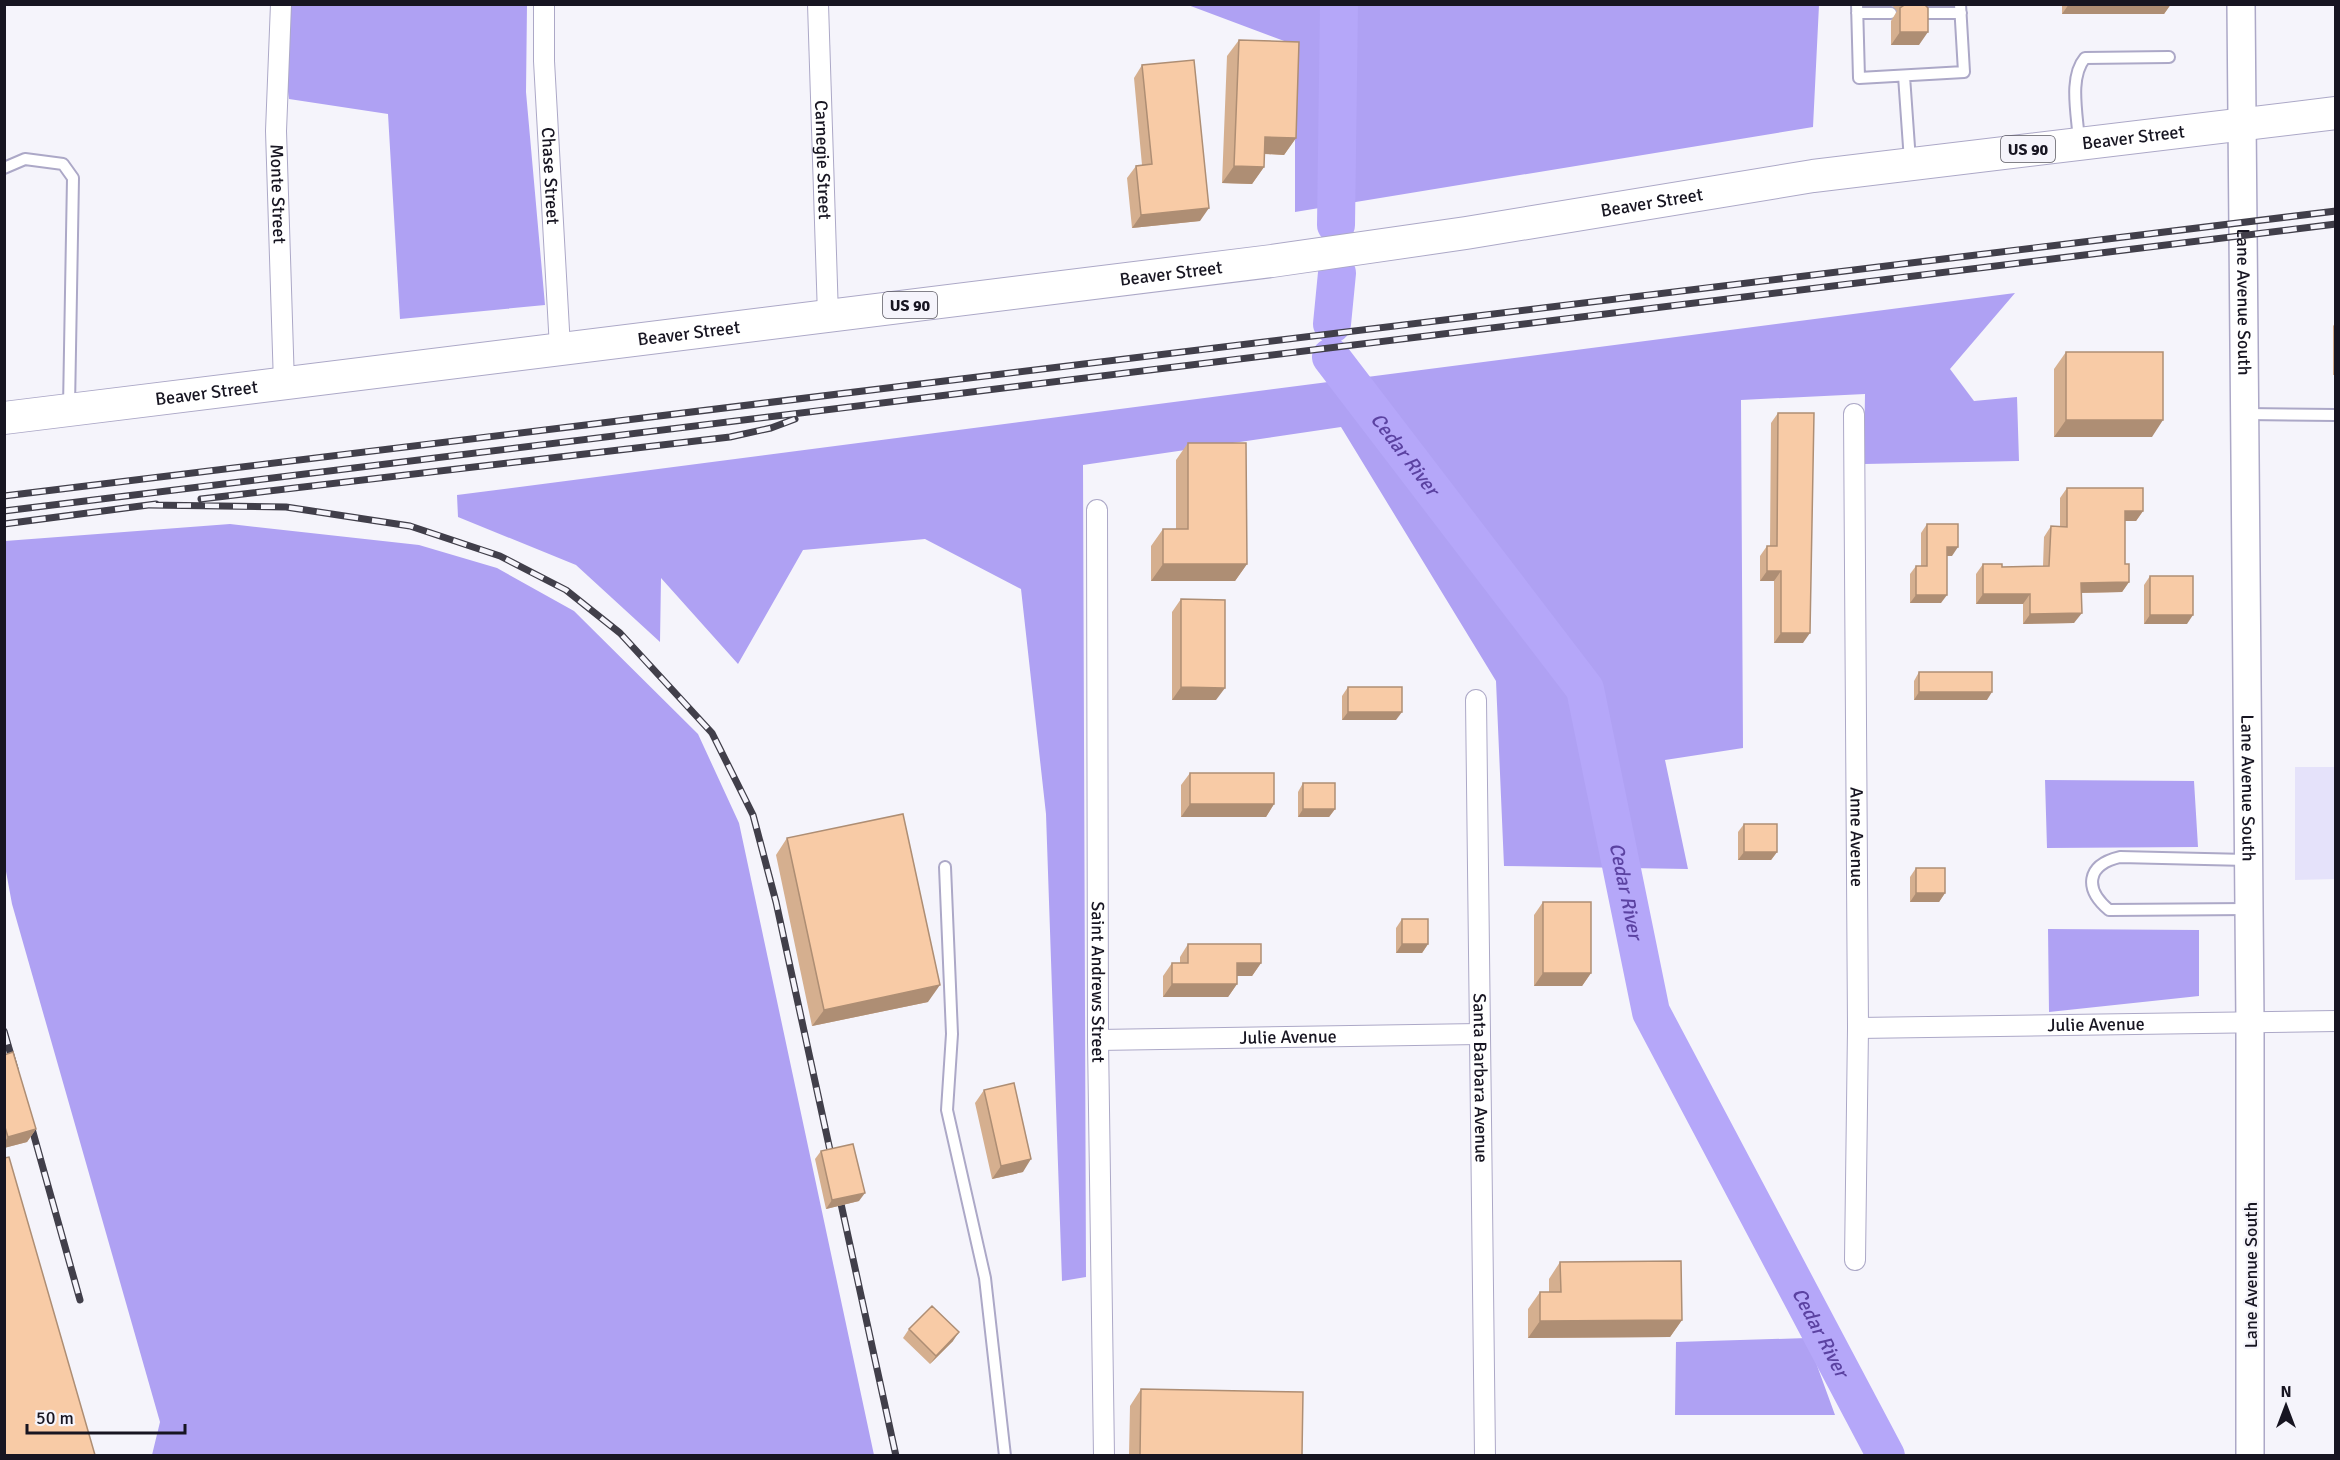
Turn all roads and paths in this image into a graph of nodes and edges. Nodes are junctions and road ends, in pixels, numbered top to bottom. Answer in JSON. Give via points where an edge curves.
{"nodes":[{"id":1,"x":281,"y":4,"type":"edge"},
{"id":2,"x":544,"y":4,"type":"edge"},
{"id":3,"x":818,"y":4,"type":"edge"},
{"id":4,"x":2241,"y":4,"type":"edge"},
{"id":5,"x":1857,"y":9,"type":"edge"},
{"id":6,"x":1961,"y":9,"type":"edge"},
{"id":7,"x":1891,"y":14,"type":"dead end"},
{"id":8,"x":1919,"y":14,"type":"edge"},
{"id":9,"x":2169,"y":57,"type":"dead end"},
{"id":10,"x":1904,"y":76,"type":"junction"},
{"id":11,"x":2336,"y":113,"type":"edge"},
{"id":12,"x":2244,"y":123,"type":"junction"},
{"id":13,"x":2079,"y":143,"type":"junction"},
{"id":14,"x":1910,"y":164,"type":"junction"},
{"id":15,"x":4,"y":168,"type":"edge"},
{"id":16,"x":828,"y":316,"type":"junction"},
{"id":17,"x":560,"y":348,"type":"junction"},
{"id":18,"x":284,"y":384,"type":"junction"},
{"id":19,"x":69,"y":410,"type":"junction"},
{"id":20,"x":1854,"y":414,"type":"dead end"},
{"id":21,"x":2246,"y":414,"type":"junction"},
{"id":22,"x":2336,"y":415,"type":"edge"},
{"id":23,"x":4,"y":418,"type":"edge"},
{"id":24,"x":1097,"y":510,"type":"dead end"},
{"id":25,"x":1476,"y":700,"type":"dead end"},
{"id":26,"x":2249,"y":860,"type":"junction"},
{"id":27,"x":945,"y":867,"type":"dead end"},
{"id":28,"x":2249,"y":909,"type":"junction"},
{"id":29,"x":2336,"y":1021,"type":"edge"},
{"id":30,"x":2250,"y":1022,"type":"junction"},
{"id":31,"x":1858,"y":1028,"type":"junction"},
{"id":32,"x":1479,"y":1034,"type":"junction"},
{"id":33,"x":1098,"y":1040,"type":"junction"},
{"id":34,"x":1855,"y":1260,"type":"dead end"},
{"id":35,"x":1005,"y":1455,"type":"edge"},
{"id":36,"x":1104,"y":1455,"type":"edge"},
{"id":37,"x":1485,"y":1455,"type":"edge"},
{"id":38,"x":2250,"y":1455,"type":"edge"}],
"edges":[{"from":1,"to":18,"type":"street","name":"Monte Street","via":[[276,132]]},
{"from":2,"to":17,"type":"street","name":"Chase Street"},
{"from":3,"to":16,"type":"street","name":"Carnegie Street"},
{"from":4,"to":12,"type":"main road","name":"Lane Avenue South"},
{"from":5,"to":7,"type":"lane"},
{"from":5,"to":10,"type":"lane","via":[[1859,78]]},
{"from":6,"to":8,"type":"lane"},
{"from":6,"to":10,"type":"lane","via":[[1964,72]]},
{"from":9,"to":13,"type":"lane","via":[[2085,58],[2078,66],[2076,79]]},
{"from":10,"to":14,"type":"lane"},
{"from":11,"to":12,"type":"main road","name":"Beaver Street","number":"US 90"},
{"from":12,"to":13,"type":"main road","name":"Beaver Street","number":"US 90"},
{"from":12,"to":21,"type":"main road","name":"Lane Avenue South"},
{"from":13,"to":14,"type":"main road","name":"Beaver Street","number":"US 90"},
{"from":14,"to":16,"type":"main road","name":"Beaver Street","number":"US 90","via":[[1295,258]]},
{"from":15,"to":19,"type":"lane","via":[[25,159],[63,164],[73,178]]},
{"from":16,"to":17,"type":"main road","name":"Beaver Street","number":"US 90"},
{"from":17,"to":18,"type":"main road","name":"Beaver Street","number":"US 90"},
{"from":18,"to":19,"type":"main road","name":"Beaver Street","number":"US 90"},
{"from":19,"to":23,"type":"main road","name":"Beaver Street","number":"US 90"},
{"from":20,"to":31,"type":"street","name":"Anne Avenue"},
{"from":21,"to":22,"type":"lane"},
{"from":21,"to":26,"type":"main road","name":"Lane Avenue South"},
{"from":24,"to":33,"type":"street","name":"Saint Andrews Street"},
{"from":25,"to":32,"type":"street","name":"Santa Barbara Avenue"},
{"from":26,"to":28,"type":"main road","name":"Lane Avenue South"},
{"from":26,"to":28,"type":"lane","via":[[2120,857],[2103,861],[2093,872],[2092,887],[2097,900],[2109,910]]},
{"from":27,"to":35,"type":"lane","via":[[952,1034],[947,1110],[985,1278]]},
{"from":28,"to":30,"type":"main road","name":"Lane Avenue South"},
{"from":29,"to":30,"type":"street","name":"Julie Avenue"},
{"from":30,"to":31,"type":"street","name":"Julie Avenue"},
{"from":30,"to":38,"type":"main road","name":"Lane Avenue South"},
{"from":31,"to":34,"type":"street","name":"Anne Avenue"},
{"from":32,"to":33,"type":"street","name":"Julie Avenue"},
{"from":32,"to":37,"type":"street","name":"Santa Barbara Avenue"},
{"from":33,"to":36,"type":"street","name":"Saint Andrews Street"}]}
